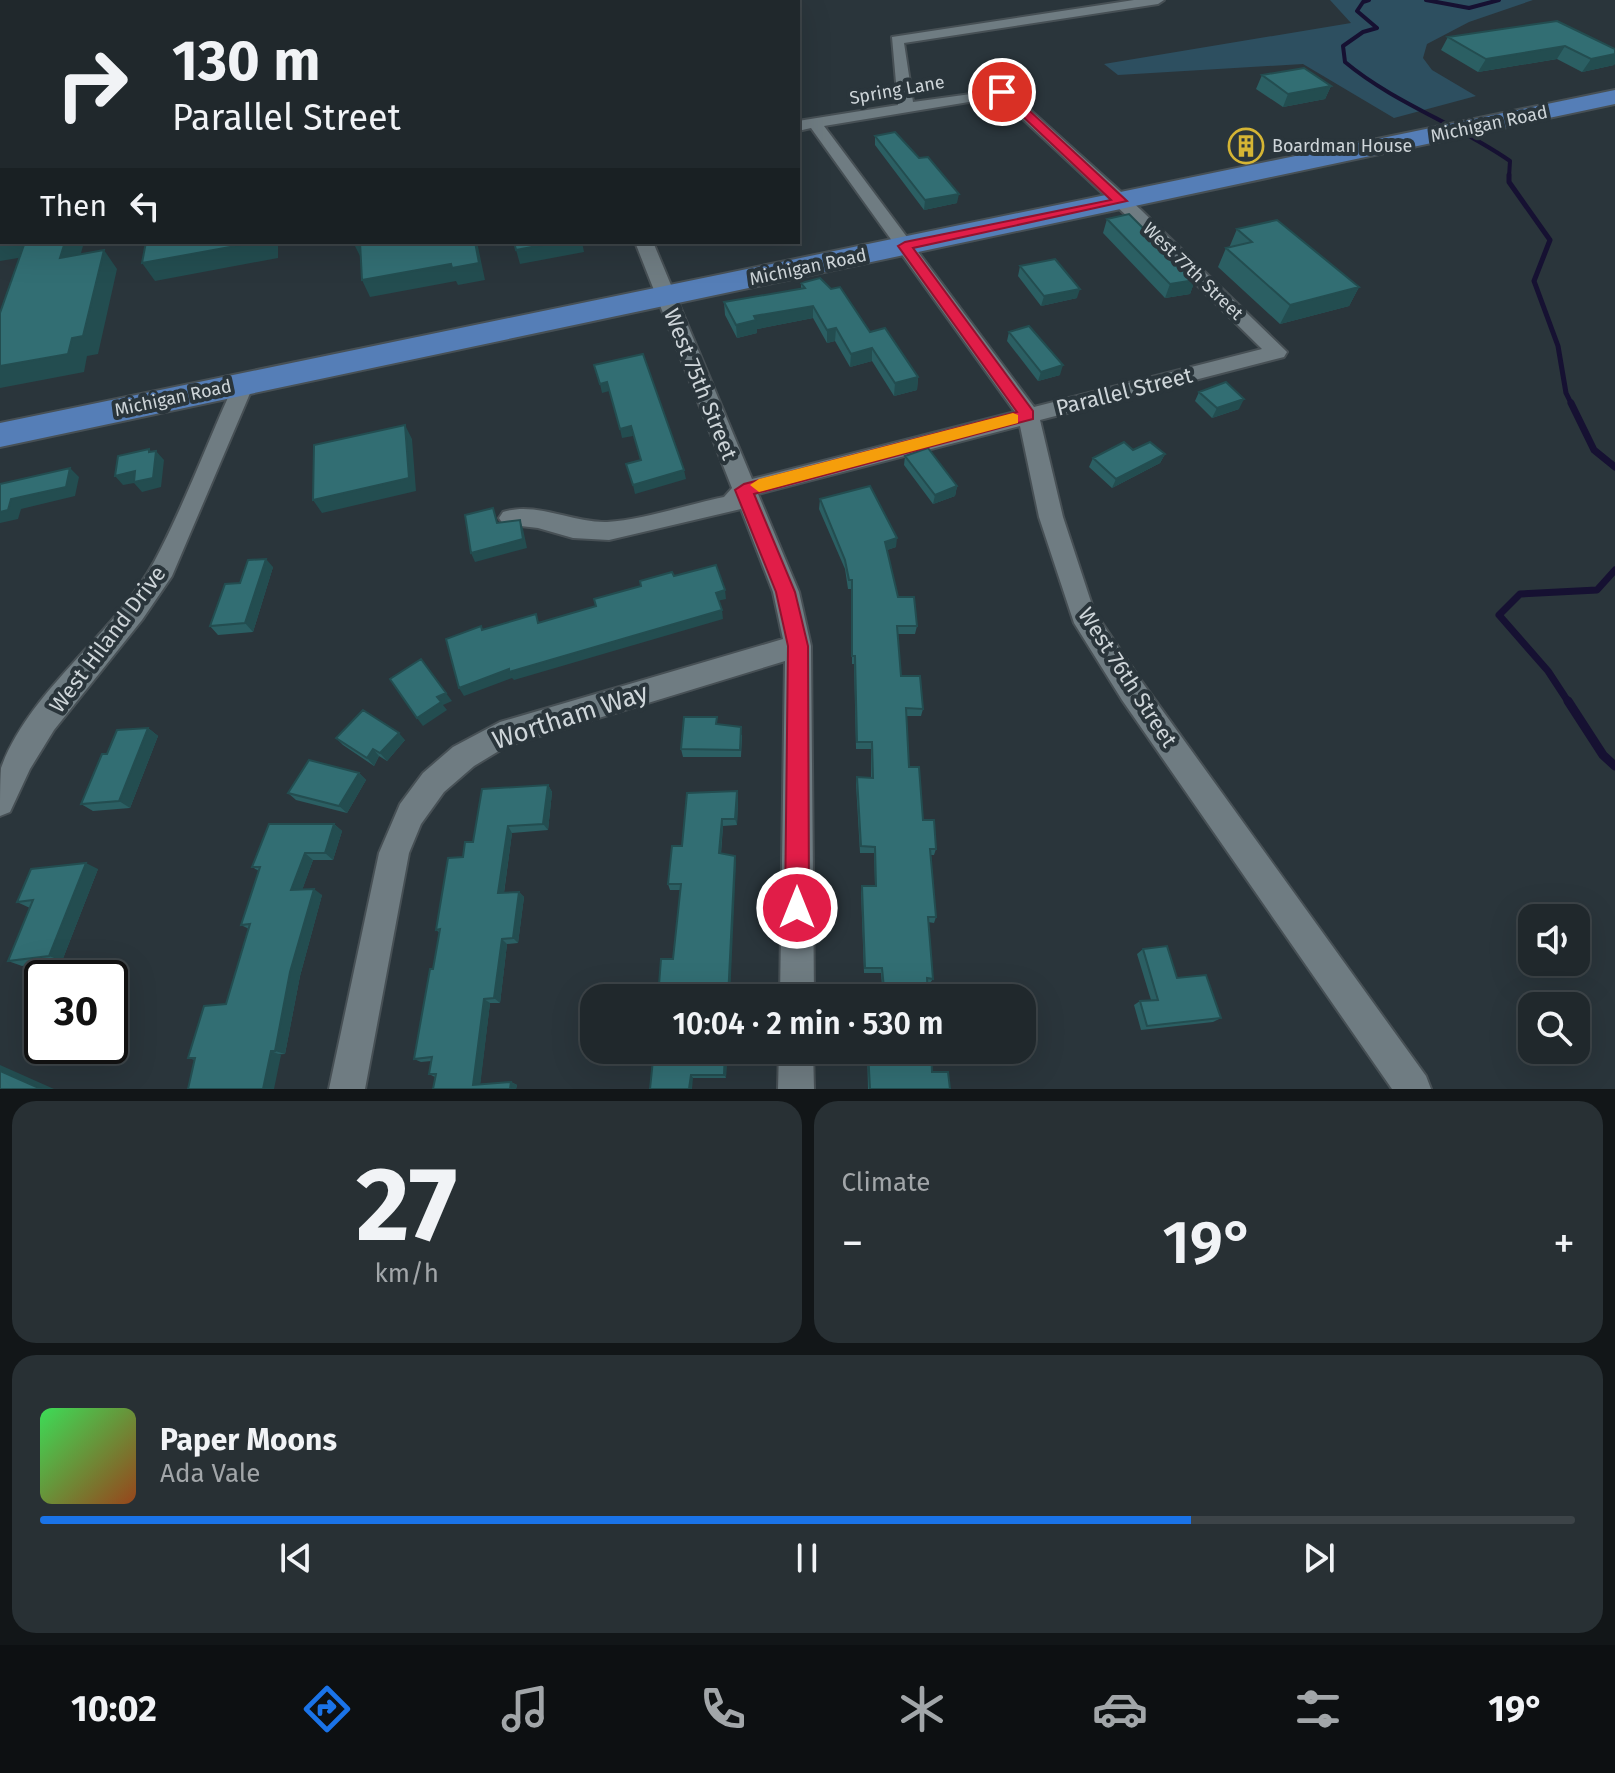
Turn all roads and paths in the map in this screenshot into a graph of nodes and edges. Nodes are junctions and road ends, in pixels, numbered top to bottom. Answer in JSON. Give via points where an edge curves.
{"nodes":[{"id":1,"x":1158,"y":0,"type":"edge"},
{"id":2,"x":1101,"y":4,"type":"edge"},
{"id":3,"x":1002,"y":92,"type":"joint"},
{"id":4,"x":1615,"y":97,"type":"edge"},
{"id":5,"x":906,"y":108,"type":"junction"},
{"id":6,"x":806,"y":125,"type":"edge"},
{"id":7,"x":1120,"y":201,"type":"junction"},
{"id":8,"x":645,"y":244,"type":"edge"},
{"id":9,"x":905,"y":246,"type":"junction"},
{"id":10,"x":665,"y":296,"type":"junction"},
{"id":11,"x":1277,"y":352,"type":"joint"},
{"id":12,"x":244,"y":384,"type":"junction"},
{"id":13,"x":1028,"y":415,"type":"junction"},
{"id":14,"x":0,"y":435,"type":"edge"},
{"id":15,"x":744,"y":490,"type":"junction"},
{"id":16,"x":511,"y":518,"type":"edge"},
{"id":17,"x":798,"y":646,"type":"junction"},
{"id":18,"x":0,"y":802,"type":"edge"},
{"id":19,"x":797,"y":984,"type":"edge"},
{"id":20,"x":796,"y":1064,"type":"edge"},
{"id":21,"x":347,"y":1089,"type":"edge"},
{"id":22,"x":796,"y":1089,"type":"edge"},
{"id":23,"x":1413,"y":1089,"type":"edge"}],
"edges":[{"from":1,"to":2,"type":"street"},
{"from":2,"to":5,"type":"street","via":[[897,40]]},
{"from":3,"to":5,"type":"street","name":"Spring Lane"},
{"from":3,"to":7,"type":"street","name":"West 77th Street"},
{"from":4,"to":7,"type":"main road","name":"Michigan Road"},
{"from":5,"to":6,"type":"street","name":"Spring Lane"},
{"from":6,"to":9,"type":"street","name":"West 76th Street"},
{"from":7,"to":9,"type":"main road","name":"Michigan Road"},
{"from":7,"to":11,"type":"street","name":"West 77th Street"},
{"from":8,"to":10,"type":"street","name":"West 75th Street"},
{"from":9,"to":10,"type":"main road","name":"Michigan Road"},
{"from":9,"to":13,"type":"street","name":"West 76th Street"},
{"from":10,"to":12,"type":"main road","name":"Michigan Road"},
{"from":10,"to":15,"type":"street","name":"West 75th Street"},
{"from":11,"to":13,"type":"street","name":"Parallel Street"},
{"from":12,"to":14,"type":"main road","name":"Michigan Road"},
{"from":12,"to":18,"type":"street","name":"West Hiland Drive","via":[[163,569],[44,721]]},
{"from":13,"to":15,"type":"street","name":"Parallel Street"},
{"from":13,"to":23,"type":"street","name":"West 76th Street","via":[[1051,517],[1083,615]]},
{"from":15,"to":16,"type":"street","name":"Parallel Street","via":[[731,504],[609,531]]},
{"from":15,"to":17,"type":"street","name":"West 75th Street","via":[[786,592]]},
{"from":17,"to":19,"type":"street","name":"West 75th Street"},
{"from":17,"to":21,"type":"street","name":"Wortham Way","via":[[500,735],[460,756],[433,780],[402,827],[394,853]]},
{"from":20,"to":22,"type":"street"}]}
